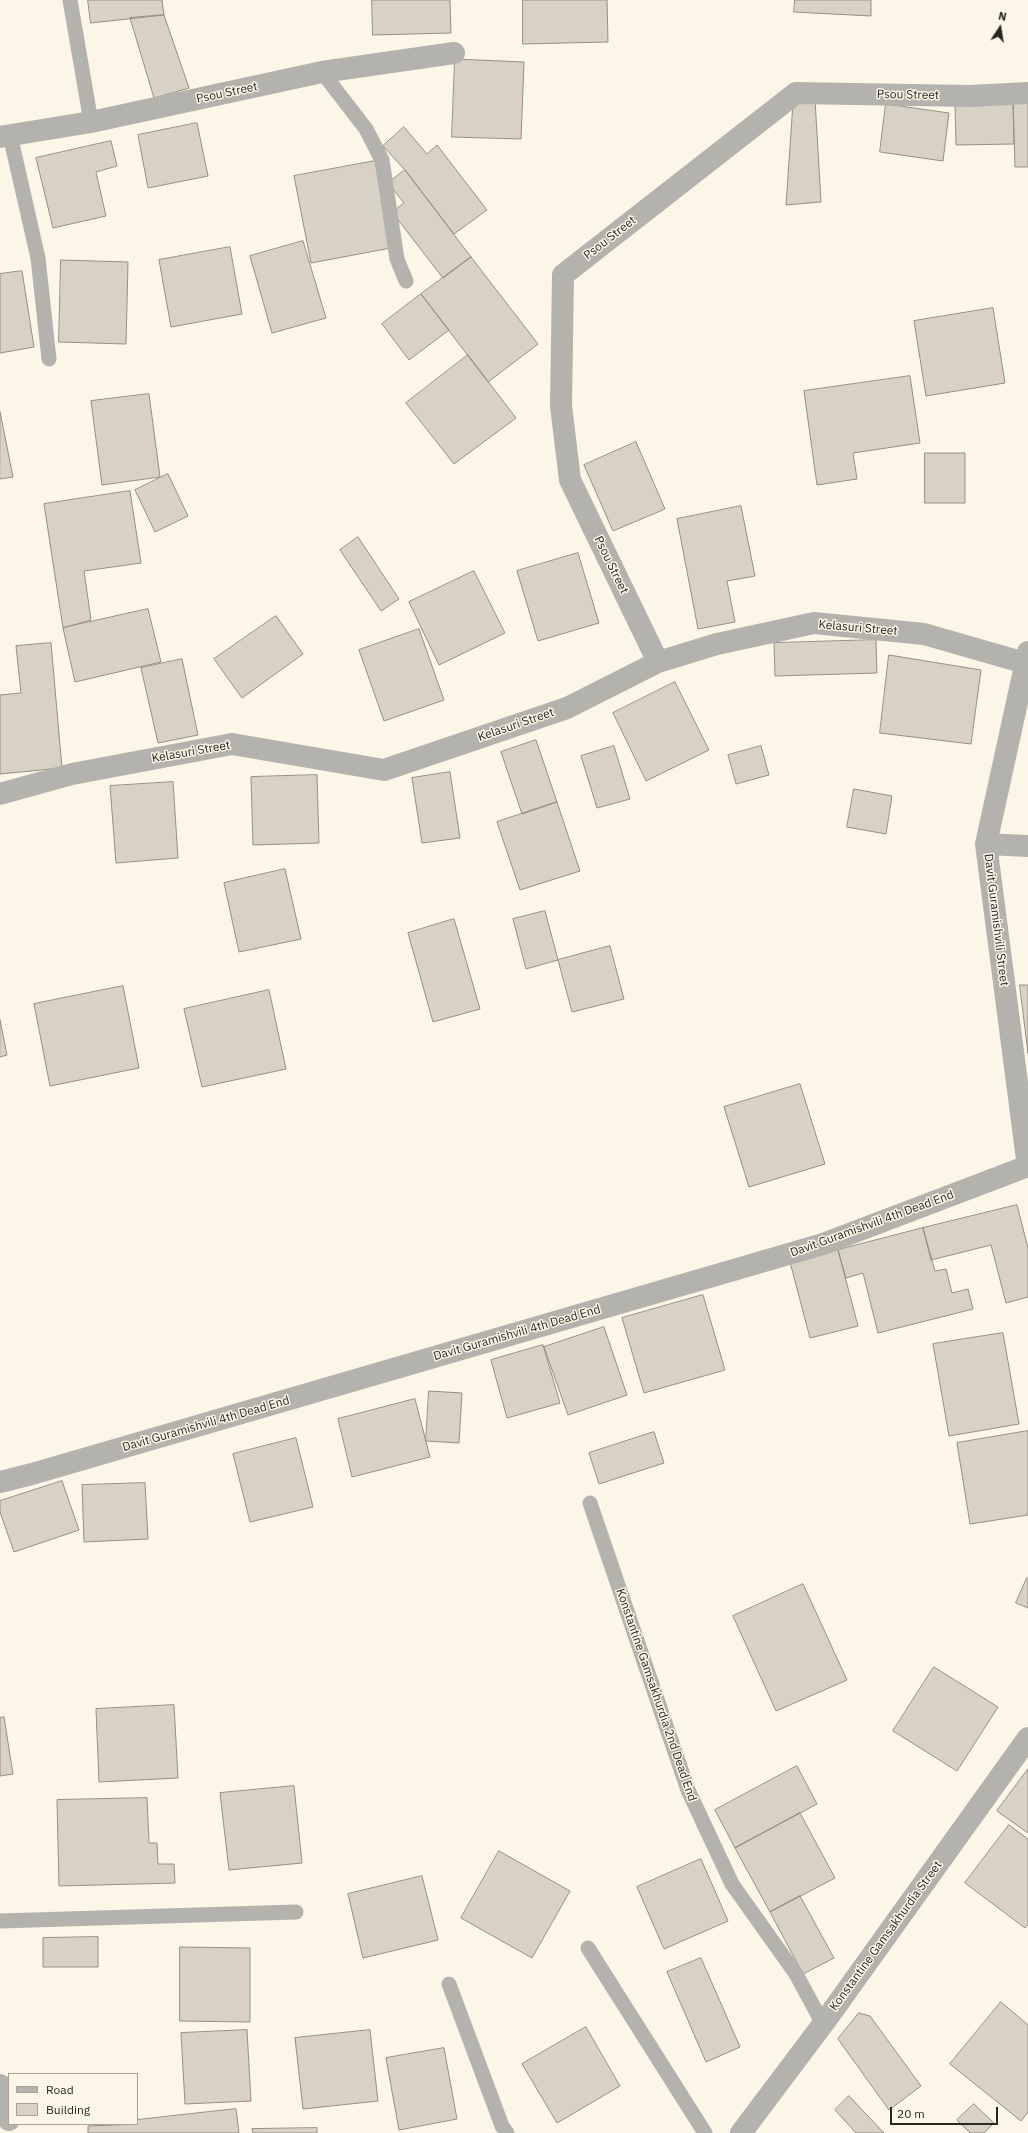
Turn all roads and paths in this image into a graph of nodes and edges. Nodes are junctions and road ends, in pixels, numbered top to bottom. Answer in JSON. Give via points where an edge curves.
{"nodes":[{"id":1,"x":70,"y":0,"type":"edge"},
{"id":2,"x":454,"y":53,"type":"dead end"},
{"id":3,"x":322,"y":72,"type":"junction"},
{"id":4,"x":1028,"y":93,"type":"edge"},
{"id":5,"x":91,"y":122,"type":"junction"},
{"id":6,"x":5,"y":136,"type":"edge"},
{"id":7,"x":406,"y":281,"type":"dead end"},
{"id":8,"x":49,"y":359,"type":"dead end"},
{"id":9,"x":1026,"y":657,"type":"edge"},
{"id":10,"x":658,"y":662,"type":"junction"},
{"id":11,"x":0,"y":794,"type":"edge"},
{"id":12,"x":986,"y":844,"type":"junction"},
{"id":13,"x":1028,"y":846,"type":"edge"},
{"id":14,"x":1028,"y":1167,"type":"edge"},
{"id":15,"x":0,"y":1482,"type":"edge"},
{"id":16,"x":590,"y":1503,"type":"dead end"},
{"id":17,"x":1028,"y":1738,"type":"edge"},
{"id":18,"x":296,"y":1912,"type":"dead end"},
{"id":19,"x":0,"y":1920,"type":"edge"},
{"id":20,"x":588,"y":1948,"type":"dead end"},
{"id":21,"x":449,"y":1984,"type":"dead end"},
{"id":22,"x":824,"y":2024,"type":"junction"},
{"id":23,"x":0,"y":2085,"type":"edge"},
{"id":24,"x":8,"y":2116,"type":"edge"},
{"id":25,"x":507,"y":2133,"type":"edge"},
{"id":26,"x":705,"y":2133,"type":"edge"},
{"id":27,"x":741,"y":2133,"type":"edge"}],
"edges":[{"from":1,"to":5,"type":"lane"},
{"from":2,"to":3,"type":"street","name":"Psou Street"},
{"from":3,"to":5,"type":"street","name":"Psou Street"},
{"from":3,"to":7,"type":"lane","via":[[366,129],[382,160],[397,259]]},
{"from":4,"to":10,"type":"street","name":"Psou Street","via":[[970,96],[796,93],[563,275],[560,406],[570,480]]},
{"from":5,"to":6,"type":"street","name":"Psou Street"},
{"from":6,"to":8,"type":"lane","via":[[38,258]]},
{"from":9,"to":10,"type":"street","name":"Kelasuri Street","via":[[924,634],[814,623],[717,644]]},
{"from":9,"to":12,"type":"street","name":"Davit Guramishvili Street"},
{"from":10,"to":11,"type":"street","name":"Kelasuri Street","via":[[568,708],[384,770],[232,744],[72,774]]},
{"from":12,"to":13,"type":"street"},
{"from":12,"to":14,"type":"street","name":"Davit Guramishvili Street"},
{"from":14,"to":15,"type":"street","name":"Davit Guramishvili 4th Dead End","via":[[823,1244]]},
{"from":16,"to":22,"type":"lane","name":"Konstantine Gamsakhurdia 2nd Dead End","via":[[688,1790],[732,1884],[796,1974]]},
{"from":17,"to":22,"type":"street","name":"Konstantine Gamsakhurdia Street"},
{"from":18,"to":19,"type":"lane"},
{"from":20,"to":26,"type":"lane"},
{"from":21,"to":25,"type":"lane","via":[[502,2126]]},
{"from":22,"to":27,"type":"street","name":"Konstantine Gamsakhurdia Street"},
{"from":23,"to":24,"type":"street"}]}
